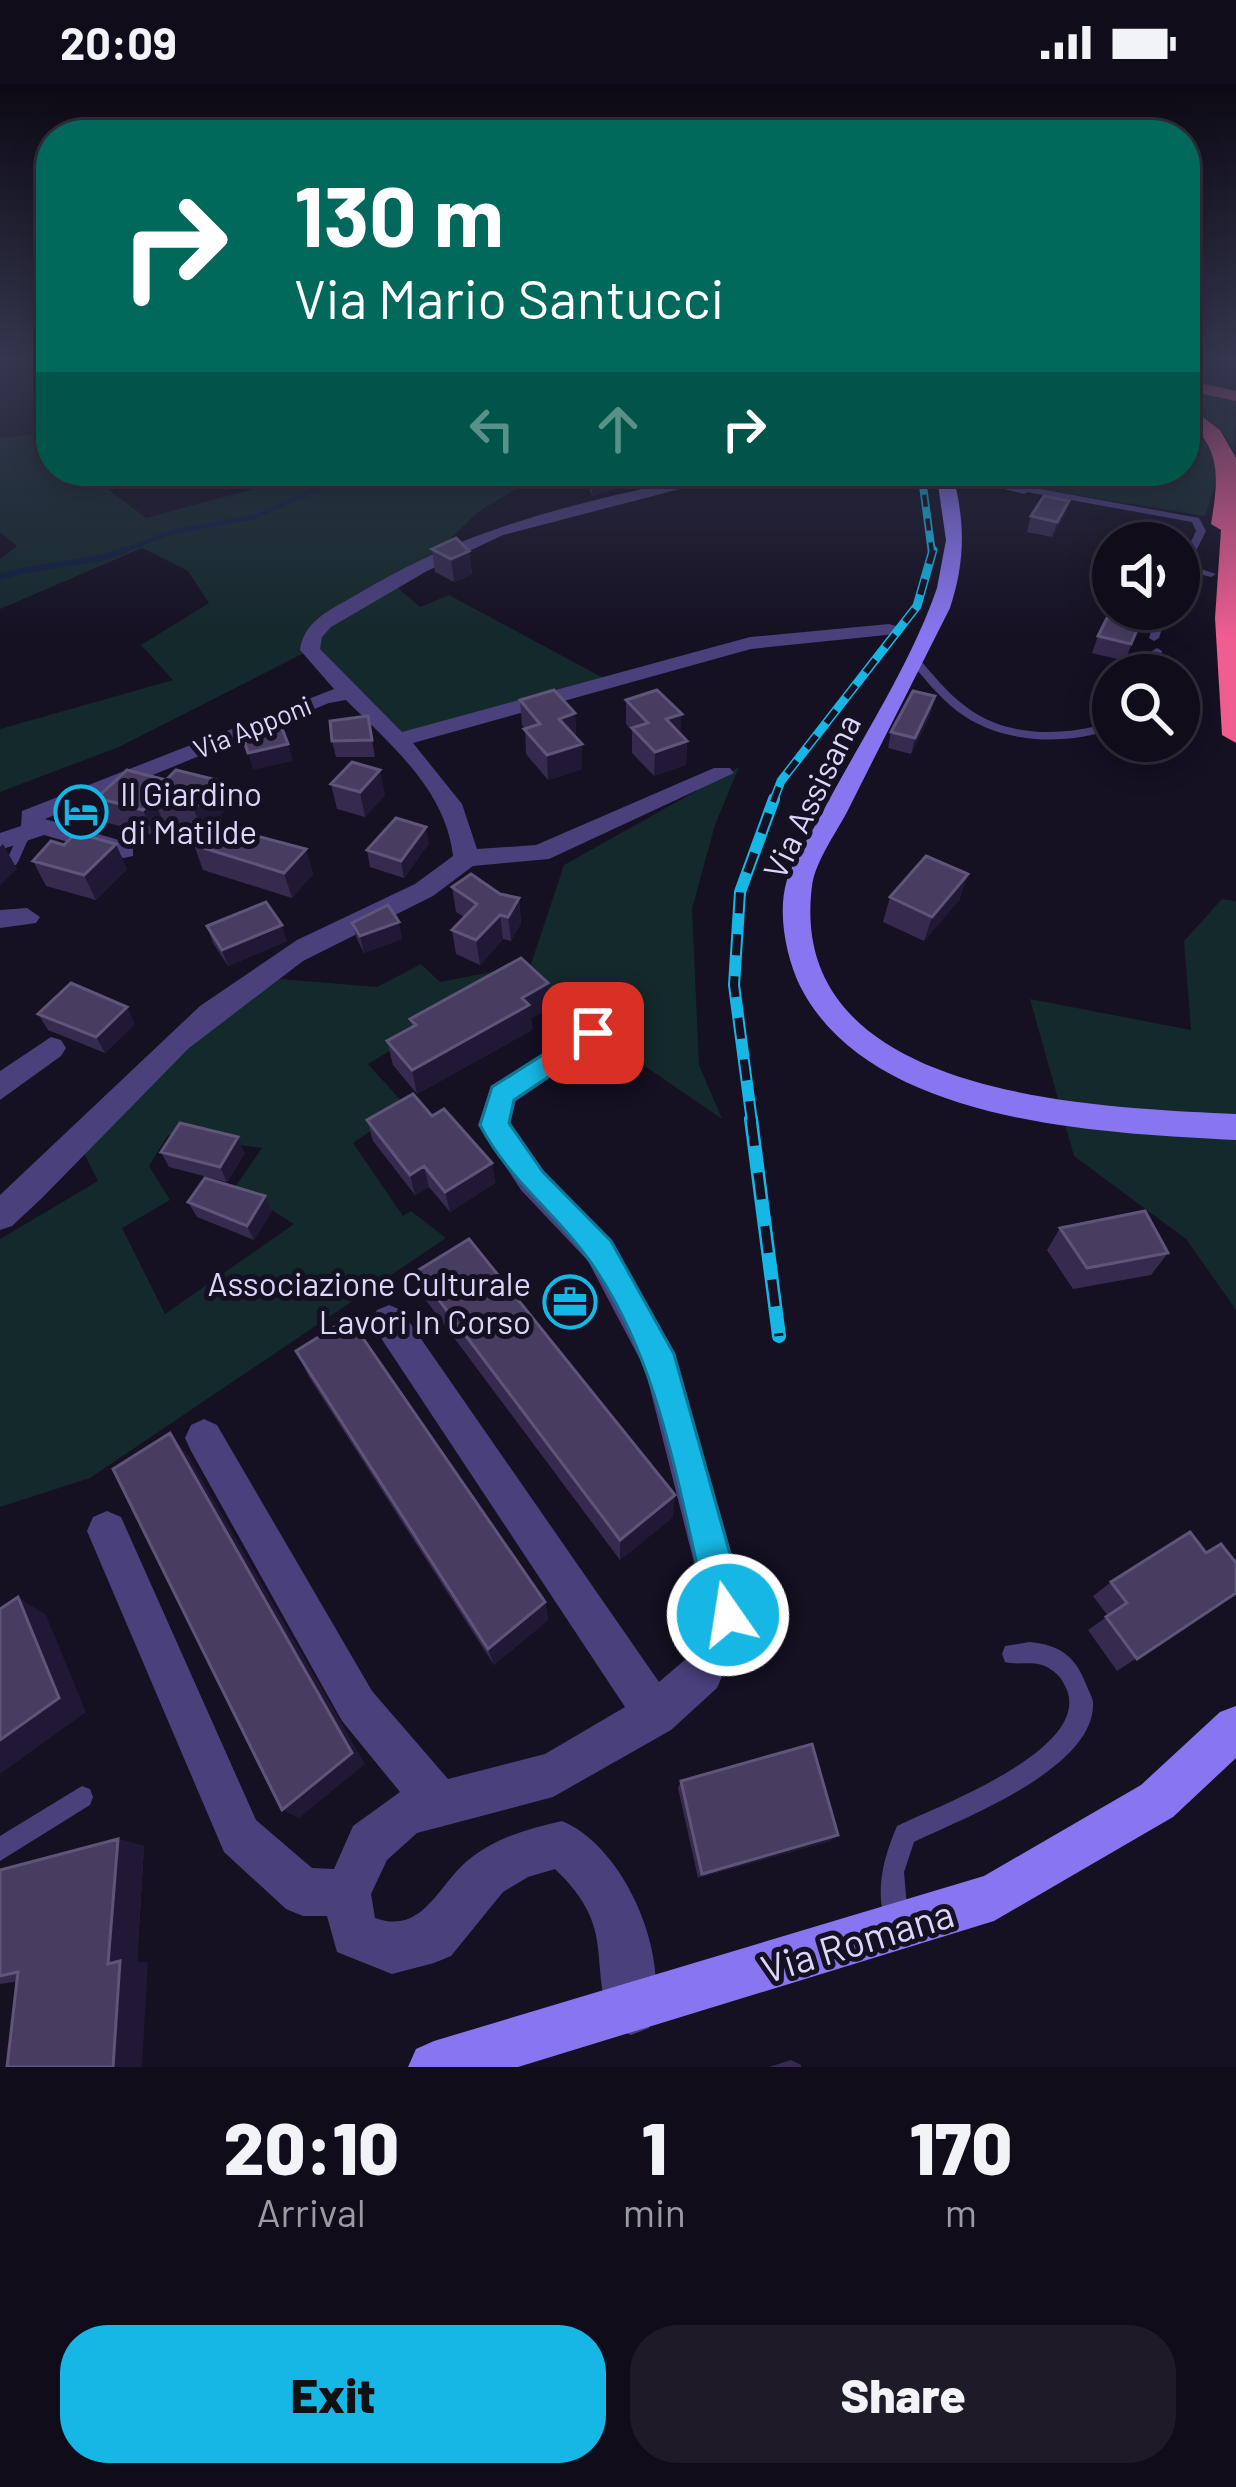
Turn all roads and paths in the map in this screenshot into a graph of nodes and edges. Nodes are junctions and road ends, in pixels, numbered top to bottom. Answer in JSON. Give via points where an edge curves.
{"nodes":[{"id":1,"x":1227,"y":453,"type":"edge"},
{"id":2,"x":679,"y":486,"type":"edge"},
{"id":3,"x":947,"y":486,"type":"edge"},
{"id":4,"x":1013,"y":486,"type":"edge"},
{"id":5,"x":1024,"y":489,"type":"joint"},
{"id":6,"x":1236,"y":501,"type":"edge"},
{"id":7,"x":1197,"y":522,"type":"edge"},
{"id":8,"x":1200,"y":573,"type":"edge"},
{"id":9,"x":1218,"y":574,"type":"junction"},
{"id":10,"x":908,"y":641,"type":"junction"},
{"id":11,"x":351,"y":693,"type":"junction"},
{"id":12,"x":1092,"y":734,"type":"edge"},
{"id":13,"x":1236,"y":735,"type":"edge"},
{"id":14,"x":398,"y":740,"type":"junction"},
{"id":15,"x":722,"y":773,"type":"dead end"},
{"id":16,"x":20,"y":841,"type":"edge"},
{"id":17,"x":124,"y":850,"type":"dead end"},
{"id":18,"x":466,"y":858,"type":"junction"},
{"id":19,"x":593,"y":1033,"type":"dead end"},
{"id":20,"x":51,"y":1048,"type":"dead end"},
{"id":21,"x":0,"y":1088,"type":"edge"},
{"id":22,"x":1236,"y":1126,"type":"edge"},
{"id":23,"x":0,"y":1216,"type":"edge"},
{"id":24,"x":389,"y":1321,"type":"dead end"},
{"id":25,"x":204,"y":1438,"type":"dead end"},
{"id":26,"x":107,"y":1531,"type":"dead end"},
{"id":27,"x":1013,"y":1654,"type":"dead end"},
{"id":28,"x":655,"y":1714,"type":"junction"},
{"id":29,"x":1236,"y":1728,"type":"edge"},
{"id":30,"x":82,"y":1797,"type":"dead end"},
{"id":31,"x":436,"y":1801,"type":"junction"},
{"id":32,"x":0,"y":1849,"type":"edge"},
{"id":33,"x":347,"y":1894,"type":"junction"},
{"id":34,"x":896,"y":1927,"type":"junction"},
{"id":35,"x":631,"y":2010,"type":"junction"},
{"id":36,"x":434,"y":2067,"type":"edge"}],
"edges":[{"from":1,"to":9,"type":"highway"},
{"from":2,"to":11,"type":"street","via":[[488,535],[324,623],[310,650]]},
{"from":3,"to":10,"type":"main road","name":"Via Assisana","via":[[959,550]]},
{"from":4,"to":5,"type":"street"},
{"from":5,"to":7,"type":"lane"},
{"from":6,"to":9,"type":"highway"},
{"from":8,"to":9,"type":"lane"},
{"from":9,"to":13,"type":"highway"},
{"from":10,"to":12,"type":"lane","via":[[976,718],[1032,734]]},
{"from":10,"to":14,"type":"street","via":[[750,643]]},
{"from":10,"to":22,"type":"main road","name":"Via Assisana","via":[[799,882],[796,957],[818,996],[844,1028],[899,1066],[958,1091],[1042,1111]]},
{"from":11,"to":14,"type":"street"},
{"from":11,"to":16,"type":"street","name":"Via Apponi","via":[[40,810]]},
{"from":14,"to":18,"type":"street","via":[[457,815]]},
{"from":15,"to":18,"type":"street","via":[[540,853]]},
{"from":16,"to":17,"type":"street","name":"Via Apponi"},
{"from":18,"to":23,"type":"street","via":[[421,894],[343,927],[215,1010]]},
{"from":19,"to":28,"type":"street","via":[[502,1094],[494,1125],[532,1180],[600,1251],[644,1330],[662,1365],[706,1518],[728,1615],[702,1673]]},
{"from":20,"to":21,"type":"street"},
{"from":24,"to":28,"type":"street"},
{"from":25,"to":31,"type":"street","via":[[357,1706]]},
{"from":26,"to":33,"type":"street","via":[[240,1836],[303,1892]]},
{"from":27,"to":34,"type":"lane","via":[[1052,1657],[1069,1672],[1083,1697],[1082,1716],[1059,1754],[905,1834],[892,1872]]},
{"from":28,"to":31,"type":"street","via":[[553,1774]]},
{"from":29,"to":34,"type":"main road","name":"Via Romana","via":[[1157,1801],[1072,1854],[994,1897]]},
{"from":30,"to":32,"type":"lane"},
{"from":31,"to":33,"type":"street","via":[[405,1813],[370,1844]]},
{"from":33,"to":35,"type":"street","via":[[354,1935],[392,1949],[434,1939],[470,1885],[520,1852],[562,1844],[598,1875],[622,1918]]},
{"from":34,"to":35,"type":"main road","name":"Via Romana"},
{"from":35,"to":36,"type":"main road","name":"Via Romana"}]}
